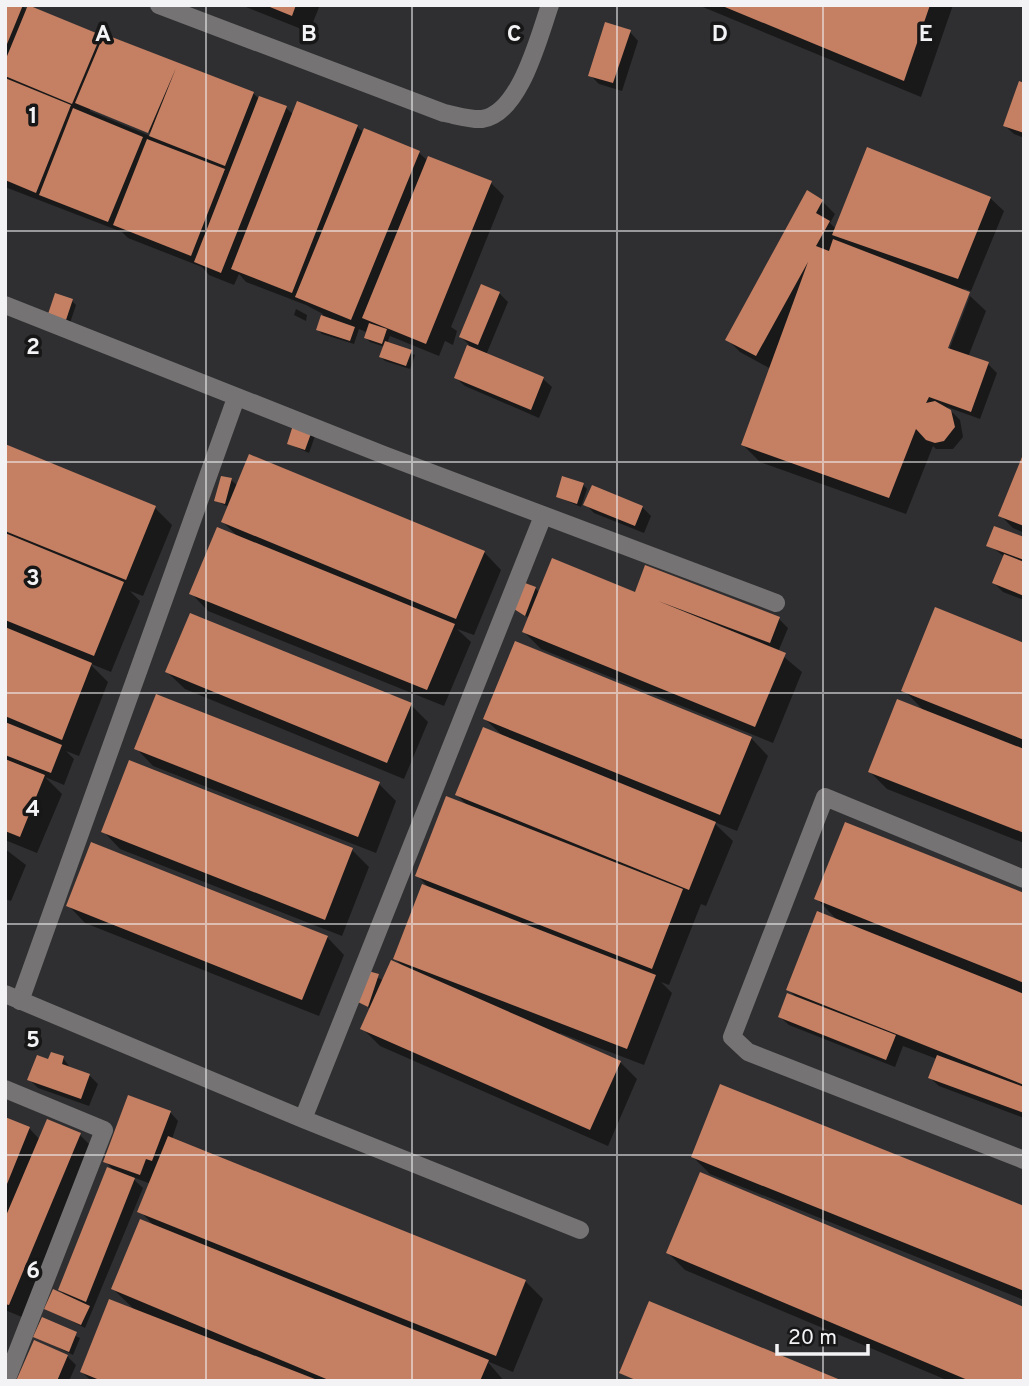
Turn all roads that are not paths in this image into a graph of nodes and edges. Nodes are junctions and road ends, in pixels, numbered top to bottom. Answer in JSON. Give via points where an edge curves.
{"nodes":[{"id":1,"x":159,"y":5,"type":"edge"},
{"id":2,"x":550,"y":5,"type":"edge"},
{"id":3,"x":5,"y":305,"type":"edge"},
{"id":4,"x":236,"y":398,"type":"junction"},
{"id":5,"x":544,"y":516,"type":"junction"},
{"id":6,"x":776,"y":603,"type":"dead end"},
{"id":7,"x":1024,"y":879,"type":"edge"},
{"id":8,"x":13,"y":997,"type":"edge"},
{"id":9,"x":5,"y":1089,"type":"edge"},
{"id":10,"x":303,"y":1119,"type":"junction"},
{"id":11,"x":1024,"y":1160,"type":"edge"},
{"id":12,"x":580,"y":1230,"type":"dead end"},
{"id":13,"x":6,"y":1381,"type":"edge"}],
"edges":[{"from":1,"to":2,"type":"lane","via":[[443,113],[482,119],[500,108],[521,85]]},
{"from":3,"to":4,"type":"lane"},
{"from":4,"to":5,"type":"lane"},
{"from":4,"to":8,"type":"lane"},
{"from":5,"to":6,"type":"lane"},
{"from":5,"to":10,"type":"lane"},
{"from":7,"to":11,"type":"lane","via":[[825,797],[732,1037],[748,1052]]},
{"from":8,"to":10,"type":"lane"},
{"from":9,"to":13,"type":"lane","via":[[104,1130]]},
{"from":10,"to":12,"type":"lane"}]}
